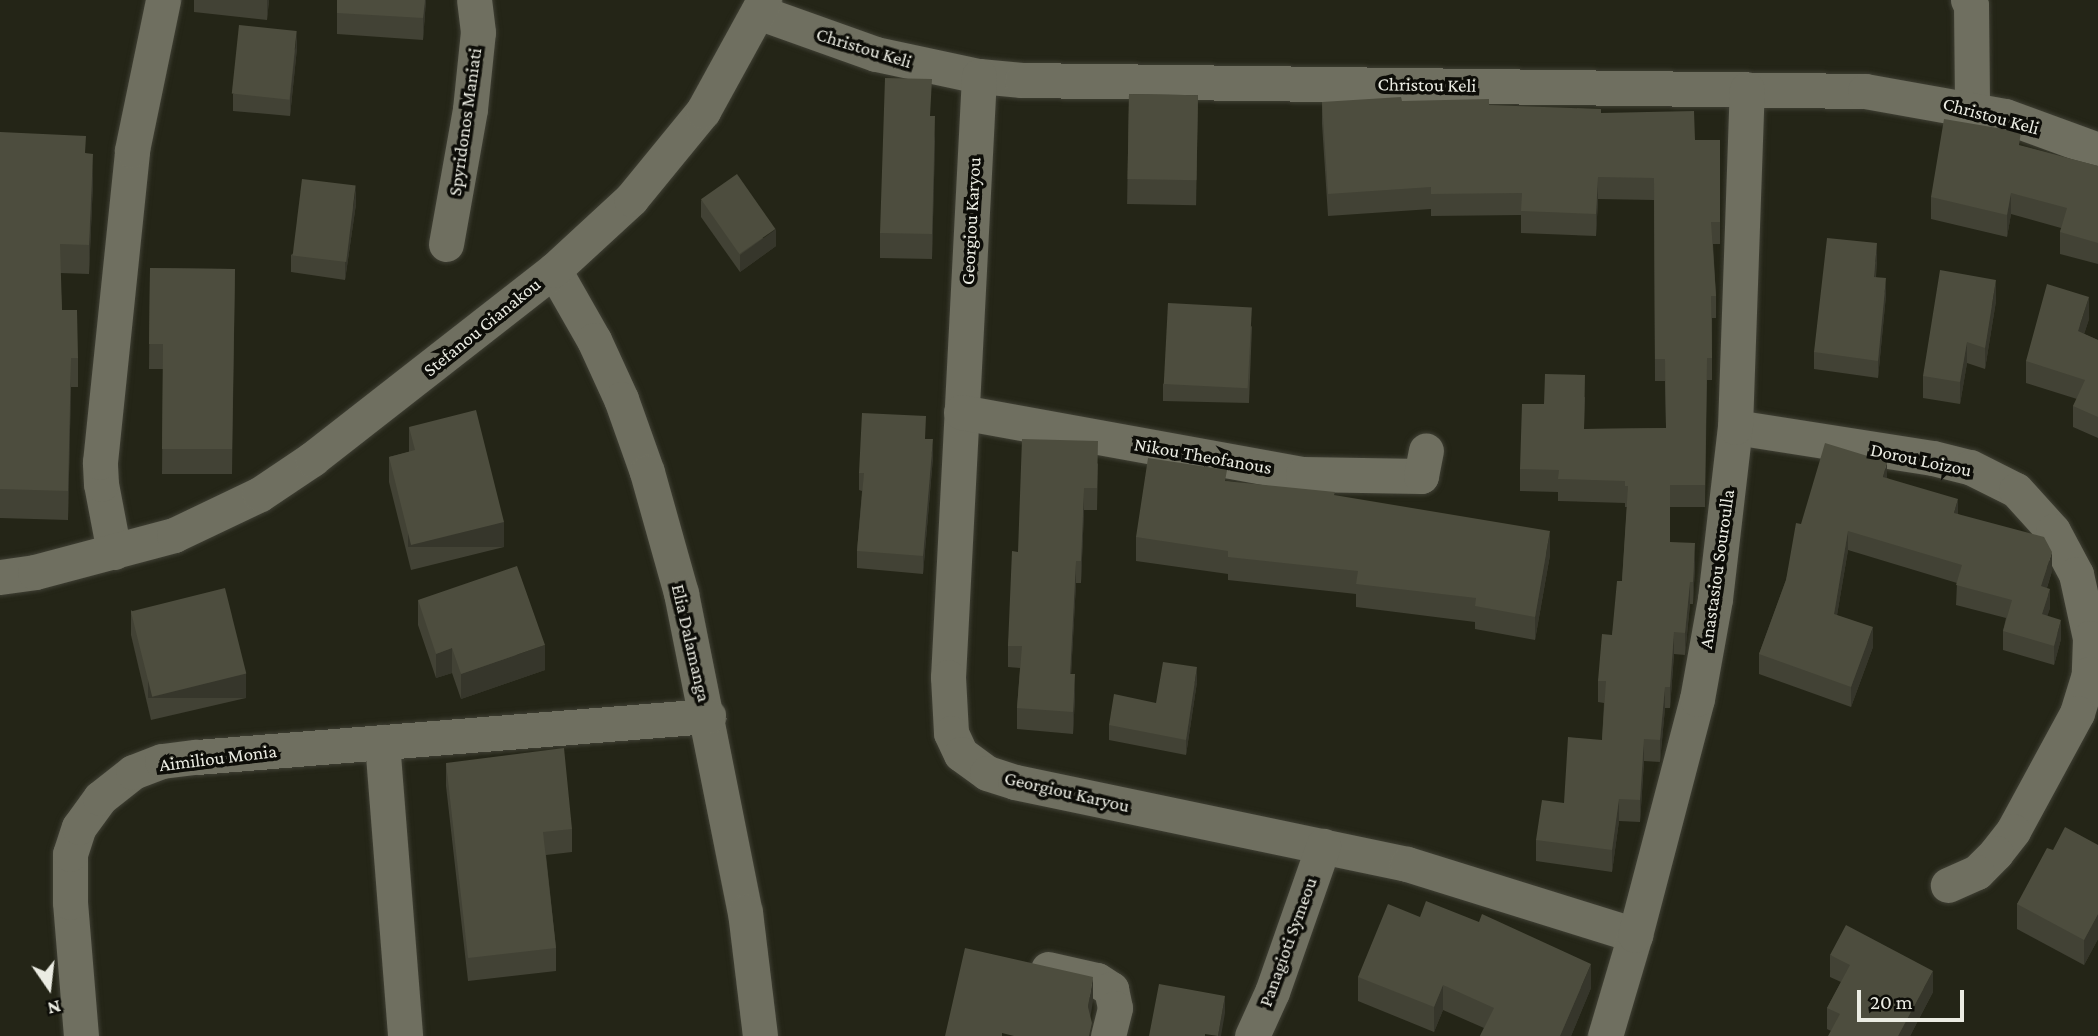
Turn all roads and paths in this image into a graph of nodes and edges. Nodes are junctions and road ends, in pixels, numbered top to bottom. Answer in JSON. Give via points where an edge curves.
{"nodes":[{"id":1,"x":163,"y":0,"type":"edge"},
{"id":2,"x":474,"y":0,"type":"edge"},
{"id":3,"x":1968,"y":0,"type":"edge"},
{"id":4,"x":761,"y":6,"type":"edge"},
{"id":5,"x":979,"y":76,"type":"junction"},
{"id":6,"x":1747,"y":89,"type":"junction"},
{"id":7,"x":1972,"y":109,"type":"junction"},
{"id":8,"x":2098,"y":150,"type":"edge"},
{"id":9,"x":446,"y":244,"type":"dead end"},
{"id":10,"x":554,"y":270,"type":"junction"},
{"id":11,"x":961,"y":412,"type":"junction"},
{"id":12,"x":1735,"y":427,"type":"junction"},
{"id":13,"x":1426,"y":450,"type":"dead end"},
{"id":14,"x":114,"y":552,"type":"junction"},
{"id":15,"x":0,"y":577,"type":"edge"},
{"id":16,"x":708,"y":716,"type":"junction"},
{"id":17,"x":382,"y":742,"type":"junction"},
{"id":18,"x":1323,"y":846,"type":"junction"},
{"id":19,"x":1948,"y":885,"type":"dead end"},
{"id":20,"x":1635,"y":935,"type":"junction"},
{"id":21,"x":1021,"y":963,"type":"edge"},
{"id":22,"x":81,"y":1036,"type":"edge"},
{"id":23,"x":405,"y":1036,"type":"edge"},
{"id":24,"x":760,"y":1036,"type":"edge"},
{"id":25,"x":1108,"y":1036,"type":"edge"},
{"id":26,"x":1252,"y":1036,"type":"edge"},
{"id":27,"x":1605,"y":1036,"type":"edge"}],
"edges":[{"from":1,"to":14,"type":"street","via":[[132,150],[100,462]]},
{"from":2,"to":9,"type":"street","name":"Spyridonos Maniati","via":[[478,32],[470,109]]},
{"from":3,"to":7,"type":"street"},
{"from":4,"to":5,"type":"street","name":"Christou Keli","via":[[876,54]]},
{"from":4,"to":10,"type":"street","name":"Stefanou Gianakou","via":[[703,111],[663,163]]},
{"from":5,"to":6,"type":"street","name":"Christou Keli"},
{"from":5,"to":11,"type":"street","name":"Georgiou Karyou"},
{"from":6,"to":7,"type":"street","name":"Christou Keli","via":[[1865,91]]},
{"from":6,"to":12,"type":"street","name":"Anastasiou Souroulla"},
{"from":7,"to":8,"type":"street","name":"Christou Keli","via":[[2005,116]]},
{"from":10,"to":14,"type":"street","name":"Stefanou Gianakou","via":[[312,459],[260,494],[174,535]]},
{"from":10,"to":16,"type":"street","name":"Elia Dalamanga","via":[[594,340],[647,472],[681,593]]},
{"from":11,"to":13,"type":"street","name":"Nikou Theofanous","via":[[1303,474],[1421,476]]},
{"from":11,"to":18,"type":"street","name":"Georgiou Karyou","via":[[948,677],[951,733],[961,754],[987,773],[1015,782]]},
{"from":12,"to":19,"type":"street","name":"Dorou Loizou","via":[[1970,467],[2016,490],[2053,531],[2076,574],[2090,638],[2089,674],[2077,713],[2007,838],[1977,872]]},
{"from":12,"to":20,"type":"street","name":"Anastasiou Souroulla","via":[[1715,599],[1697,699]]},
{"from":14,"to":15,"type":"street","name":"Stefanou Gianakou"},
{"from":16,"to":17,"type":"street","name":"Aimiliou Monia"},
{"from":16,"to":24,"type":"street","name":"Elia Dalamanga","via":[[745,912]]},
{"from":17,"to":22,"type":"street","name":"Aimiliou Monia","via":[[162,761],[133,772],[100,798],[79,827],[70,853]]},
{"from":17,"to":23,"type":"street"},
{"from":18,"to":20,"type":"street","name":"Georgiou Karyou","via":[[1406,864]]},
{"from":18,"to":26,"type":"street","name":"Panagioti Symeou"},
{"from":20,"to":27,"type":"street","name":"Anastasiou Souroulla"},
{"from":21,"to":25,"type":"street","via":[[1097,979],[1111,989],[1115,1008]]}]}
